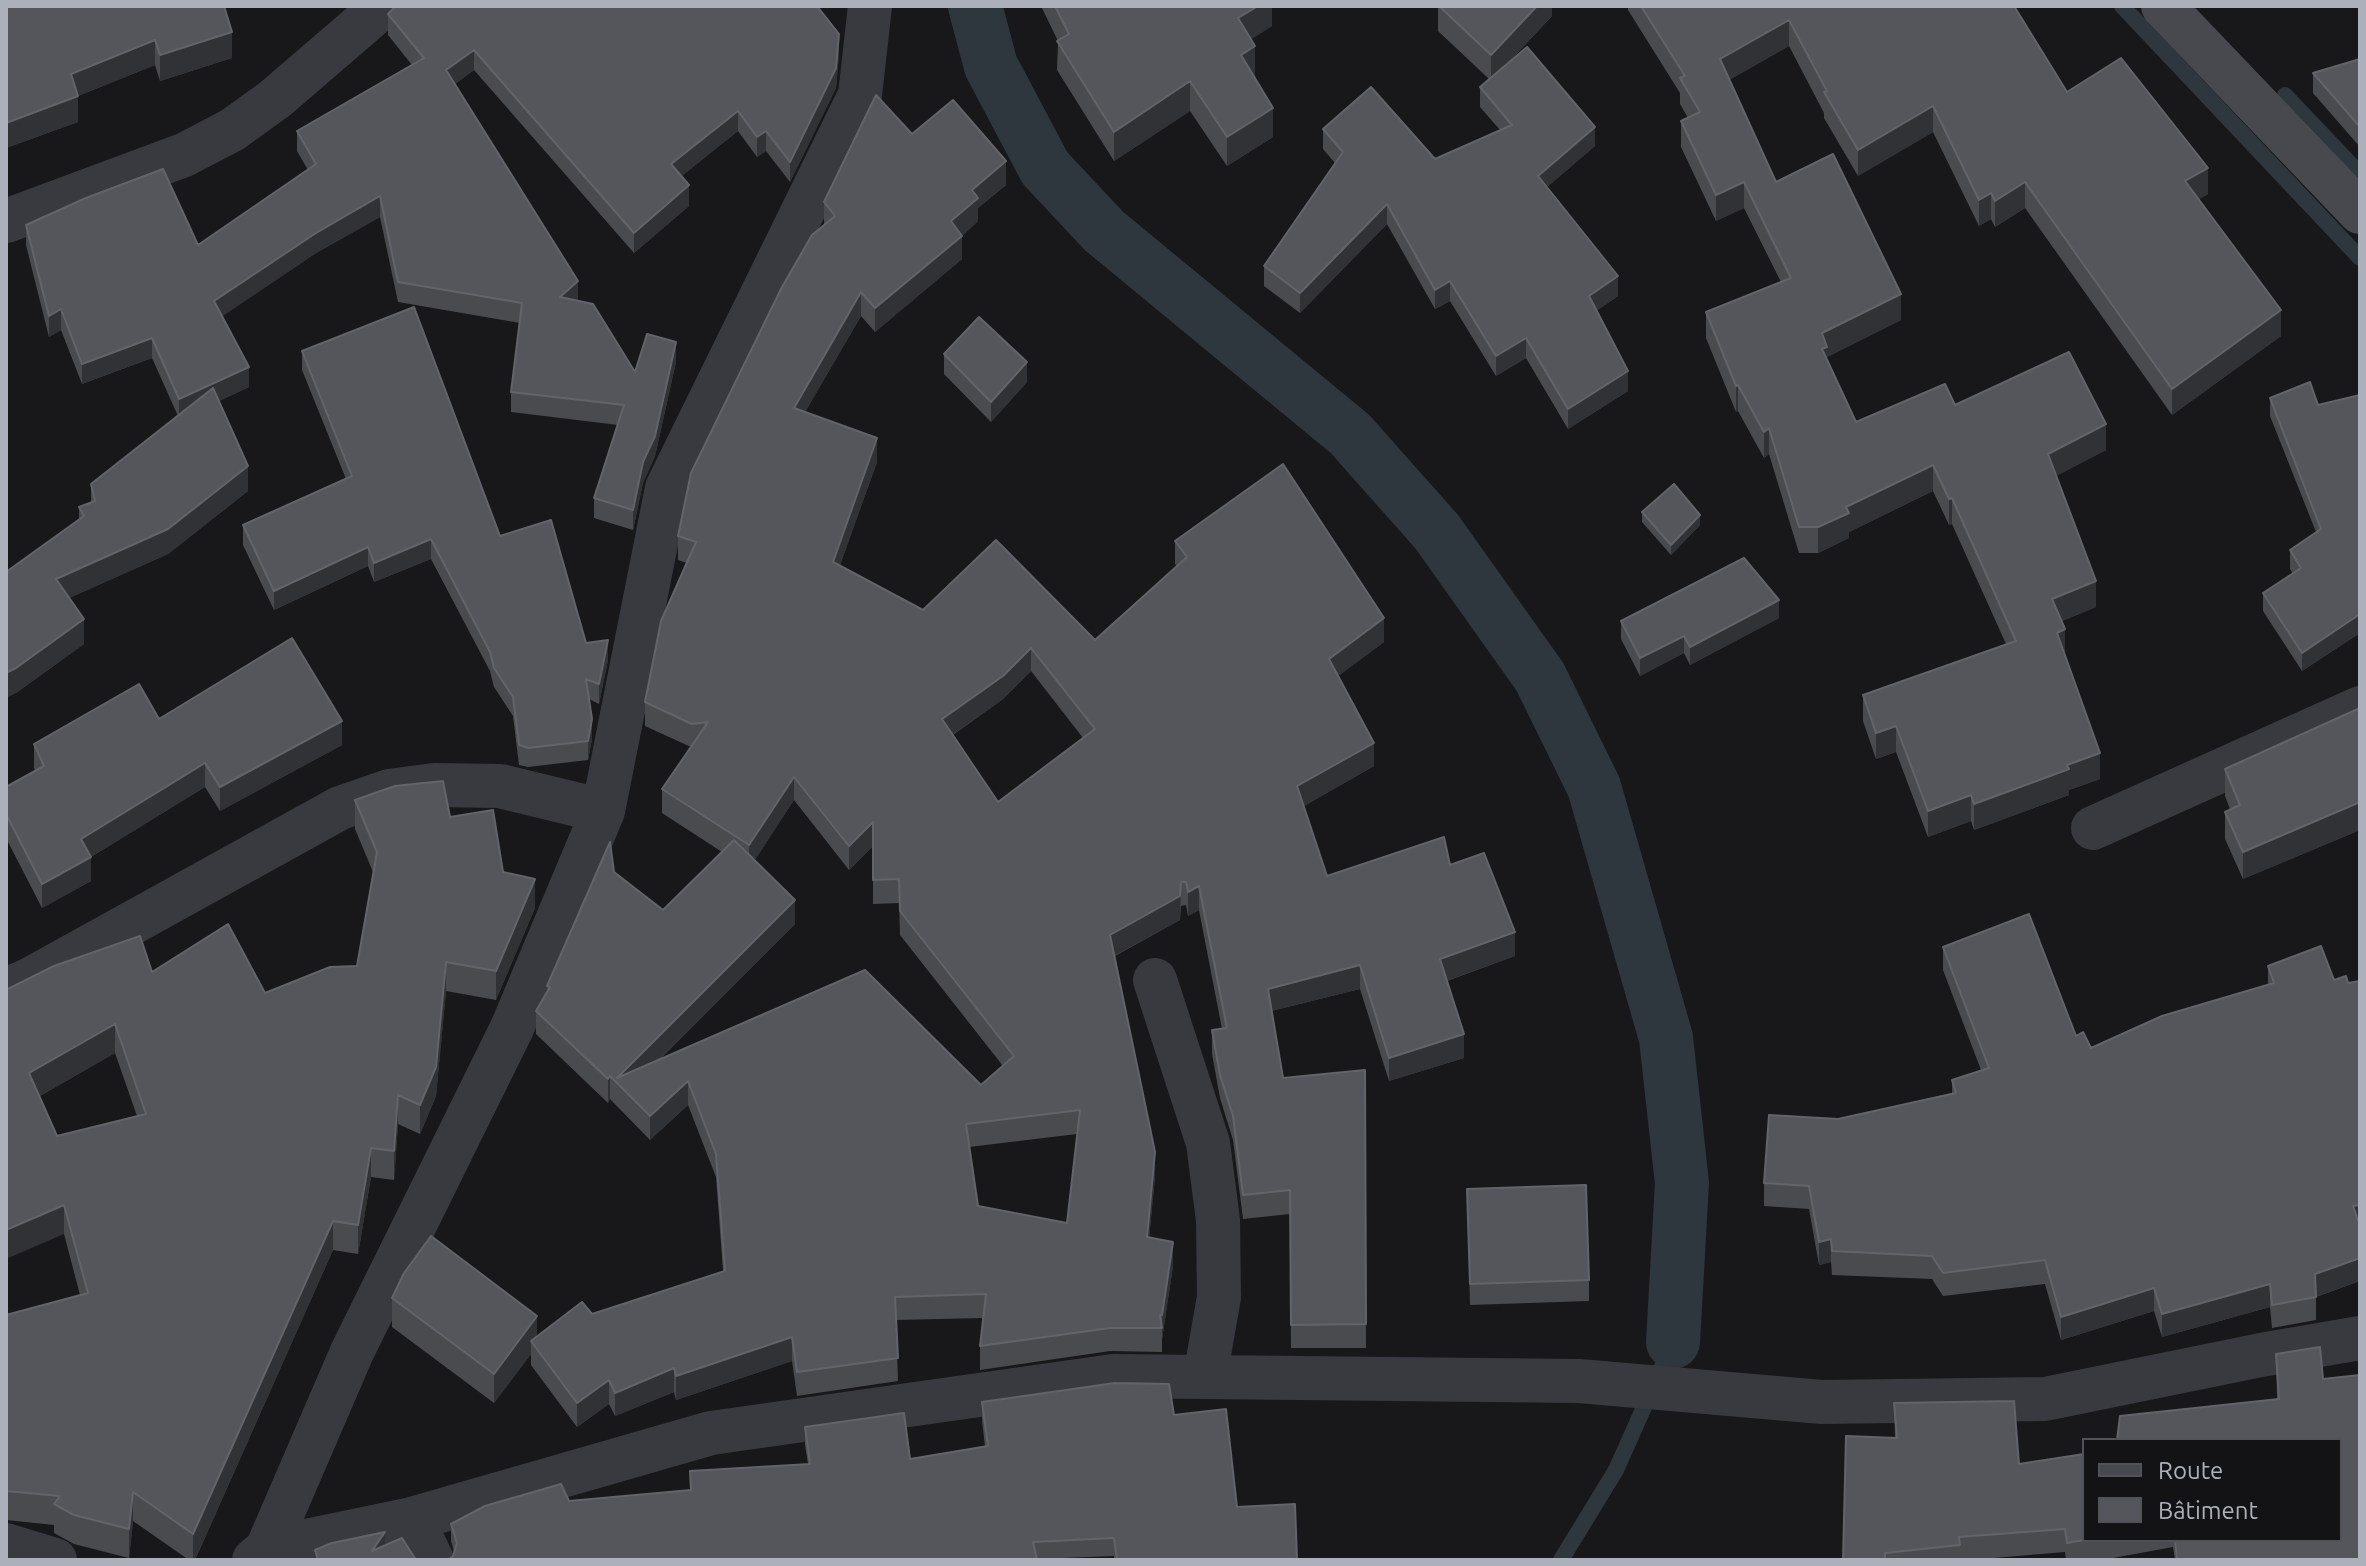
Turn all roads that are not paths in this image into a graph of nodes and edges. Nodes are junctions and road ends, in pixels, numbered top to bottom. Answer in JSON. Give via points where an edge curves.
{"nodes":[{"id":1,"x":383,"y":6,"type":"edge"},
{"id":2,"x":870,"y":6,"type":"edge"},
{"id":3,"x":2163,"y":6,"type":"edge"},
{"id":4,"x":2360,"y":212,"type":"edge"},
{"id":5,"x":6,"y":221,"type":"edge"},
{"id":6,"x":2360,"y":708,"type":"edge"},
{"id":7,"x":603,"y":811,"type":"junction"},
{"id":8,"x":2093,"y":828,"type":"dead end"},
{"id":9,"x":1155,"y":980,"type":"dead end"},
{"id":10,"x":6,"y":990,"type":"edge"},
{"id":11,"x":2360,"y":1338,"type":"edge"},
{"id":12,"x":1205,"y":1377,"type":"junction"},
{"id":13,"x":412,"y":1519,"type":"junction"},
{"id":14,"x":6,"y":1545,"type":"edge"},
{"id":15,"x":260,"y":1555,"type":"edge"},
{"id":16,"x":55,"y":1560,"type":"edge"},
{"id":17,"x":432,"y":1560,"type":"edge"}],
"edges":[{"from":1,"to":5,"type":"street","via":[[232,130],[184,155]]},
{"from":2,"to":7,"type":"street","via":[[860,95],[667,488]]},
{"from":3,"to":4,"type":"main road"},
{"from":6,"to":8,"type":"street"},
{"from":7,"to":10,"type":"street","via":[[500,786],[389,791],[340,808]]},
{"from":7,"to":15,"type":"street","via":[[512,1028],[352,1352]]},
{"from":9,"to":12,"type":"street","via":[[1208,1143],[1218,1220],[1219,1297]]},
{"from":11,"to":12,"type":"street","via":[[2045,1399],[1822,1402],[1579,1381]]},
{"from":12,"to":13,"type":"street","via":[[1113,1376],[711,1433]]},
{"from":13,"to":15,"type":"street"},
{"from":13,"to":17,"type":"street"},
{"from":14,"to":16,"type":"street"}]}
